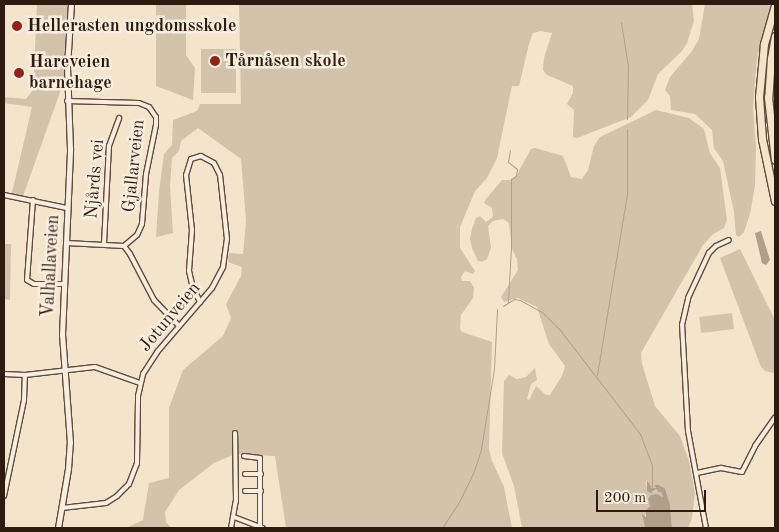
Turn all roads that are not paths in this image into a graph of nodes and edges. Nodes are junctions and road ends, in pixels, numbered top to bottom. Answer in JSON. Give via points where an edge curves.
{"nodes":[{"id":1,"x":72,"y":4,"type":"edge"},
{"id":2,"x":775,"y":6,"type":"edge"},
{"id":3,"x":775,"y":36,"type":"edge"},
{"id":4,"x":67,"y":101,"type":"junction"},
{"id":5,"x":119,"y":118,"type":"dead end"},
{"id":6,"x":775,"y":160,"type":"edge"},
{"id":7,"x":4,"y":195,"type":"edge"},
{"id":8,"x":33,"y":200,"type":"junction"},
{"id":9,"x":775,"y":201,"type":"edge"},
{"id":10,"x":67,"y":208,"type":"junction"},
{"id":11,"x":729,"y":240,"type":"dead end"},
{"id":12,"x":66,"y":243,"type":"junction"},
{"id":13,"x":104,"y":244,"type":"junction"},
{"id":14,"x":124,"y":246,"type":"junction"},
{"id":15,"x":64,"y":284,"type":"junction"},
{"id":16,"x":200,"y":302,"type":"junction"},
{"id":17,"x":179,"y":326,"type":"junction"},
{"id":18,"x":63,"y":370,"type":"junction"},
{"id":19,"x":4,"y":374,"type":"edge"},
{"id":20,"x":25,"y":375,"type":"junction"},
{"id":21,"x":140,"y":383,"type":"junction"},
{"id":22,"x":775,"y":417,"type":"edge"},
{"id":23,"x":235,"y":433,"type":"dead end"},
{"id":24,"x":244,"y":456,"type":"dead end"},
{"id":25,"x":697,"y":473,"type":"junction"},
{"id":26,"x":245,"y":474,"type":"dead end"},
{"id":27,"x":260,"y":474,"type":"junction"},
{"id":28,"x":261,"y":490,"type":"junction"},
{"id":29,"x":245,"y":491,"type":"dead end"},
{"id":30,"x":4,"y":496,"type":"edge"},
{"id":31,"x":62,"y":508,"type":"junction"},
{"id":32,"x":234,"y":517,"type":"junction"},
{"id":33,"x":58,"y":528,"type":"edge"},
{"id":34,"x":232,"y":528,"type":"edge"},
{"id":35,"x":261,"y":528,"type":"edge"},
{"id":36,"x":706,"y":528,"type":"edge"}],
"edges":[{"from":1,"to":4,"type":"street","name":"Valhallaveien"},
{"from":2,"to":9,"type":"highway","via":[[764,44],[759,97],[762,139]]},
{"from":3,"to":6,"type":"highway","via":[[768,97]]},
{"from":4,"to":10,"type":"street","name":"Valhallaveien","via":[[70,139]]},
{"from":4,"to":14,"type":"street","name":"Gjallarveien","via":[[139,102],[155,114],[141,227]]},
{"from":5,"to":13,"type":"street","name":"Njårds vei","via":[[108,150]]},
{"from":7,"to":8,"type":"street"},
{"from":8,"to":10,"type":"street"},
{"from":8,"to":15,"type":"street","via":[[27,280],[34,284]]},
{"from":10,"to":12,"type":"street","name":"Valhallaveien"},
{"from":11,"to":25,"type":"street","via":[[709,253],[688,298],[683,317],[686,410]]},
{"from":12,"to":13,"type":"street"},
{"from":12,"to":15,"type":"street","name":"Valhallaveien"},
{"from":13,"to":14,"type":"street"},
{"from":14,"to":17,"type":"street","via":[[151,296]]},
{"from":15,"to":18,"type":"street","name":"Valhallaveien"},
{"from":16,"to":16,"type":"street","name":"Jotunveien","via":[[219,277],[227,250],[220,174],[217,166],[201,156],[193,158],[186,167],[192,230],[189,271],[192,288]]},
{"from":16,"to":17,"type":"street","name":"Jotunveien"},
{"from":17,"to":21,"type":"street","name":"Jotunveien","via":[[152,358]]},
{"from":18,"to":20,"type":"street"},
{"from":18,"to":21,"type":"street","via":[[95,367]]},
{"from":18,"to":31,"type":"street","name":"Valhallaveien","via":[[70,443]]},
{"from":19,"to":20,"type":"street"},
{"from":20,"to":30,"type":"street","via":[[23,406]]},
{"from":21,"to":31,"type":"street","name":"Jotunveien","via":[[137,464],[130,482],[118,496],[106,503]]},
{"from":22,"to":25,"type":"street","via":[[742,472],[721,468]]},
{"from":23,"to":32,"type":"street"},
{"from":24,"to":27,"type":"street","via":[[260,458]]},
{"from":25,"to":36,"type":"street"},
{"from":26,"to":27,"type":"street"},
{"from":27,"to":28,"type":"street"},
{"from":28,"to":29,"type":"street"},
{"from":28,"to":35,"type":"street"},
{"from":31,"to":33,"type":"street","name":"Valhallaveien"},
{"from":32,"to":34,"type":"street"},
{"from":32,"to":35,"type":"street"}]}
